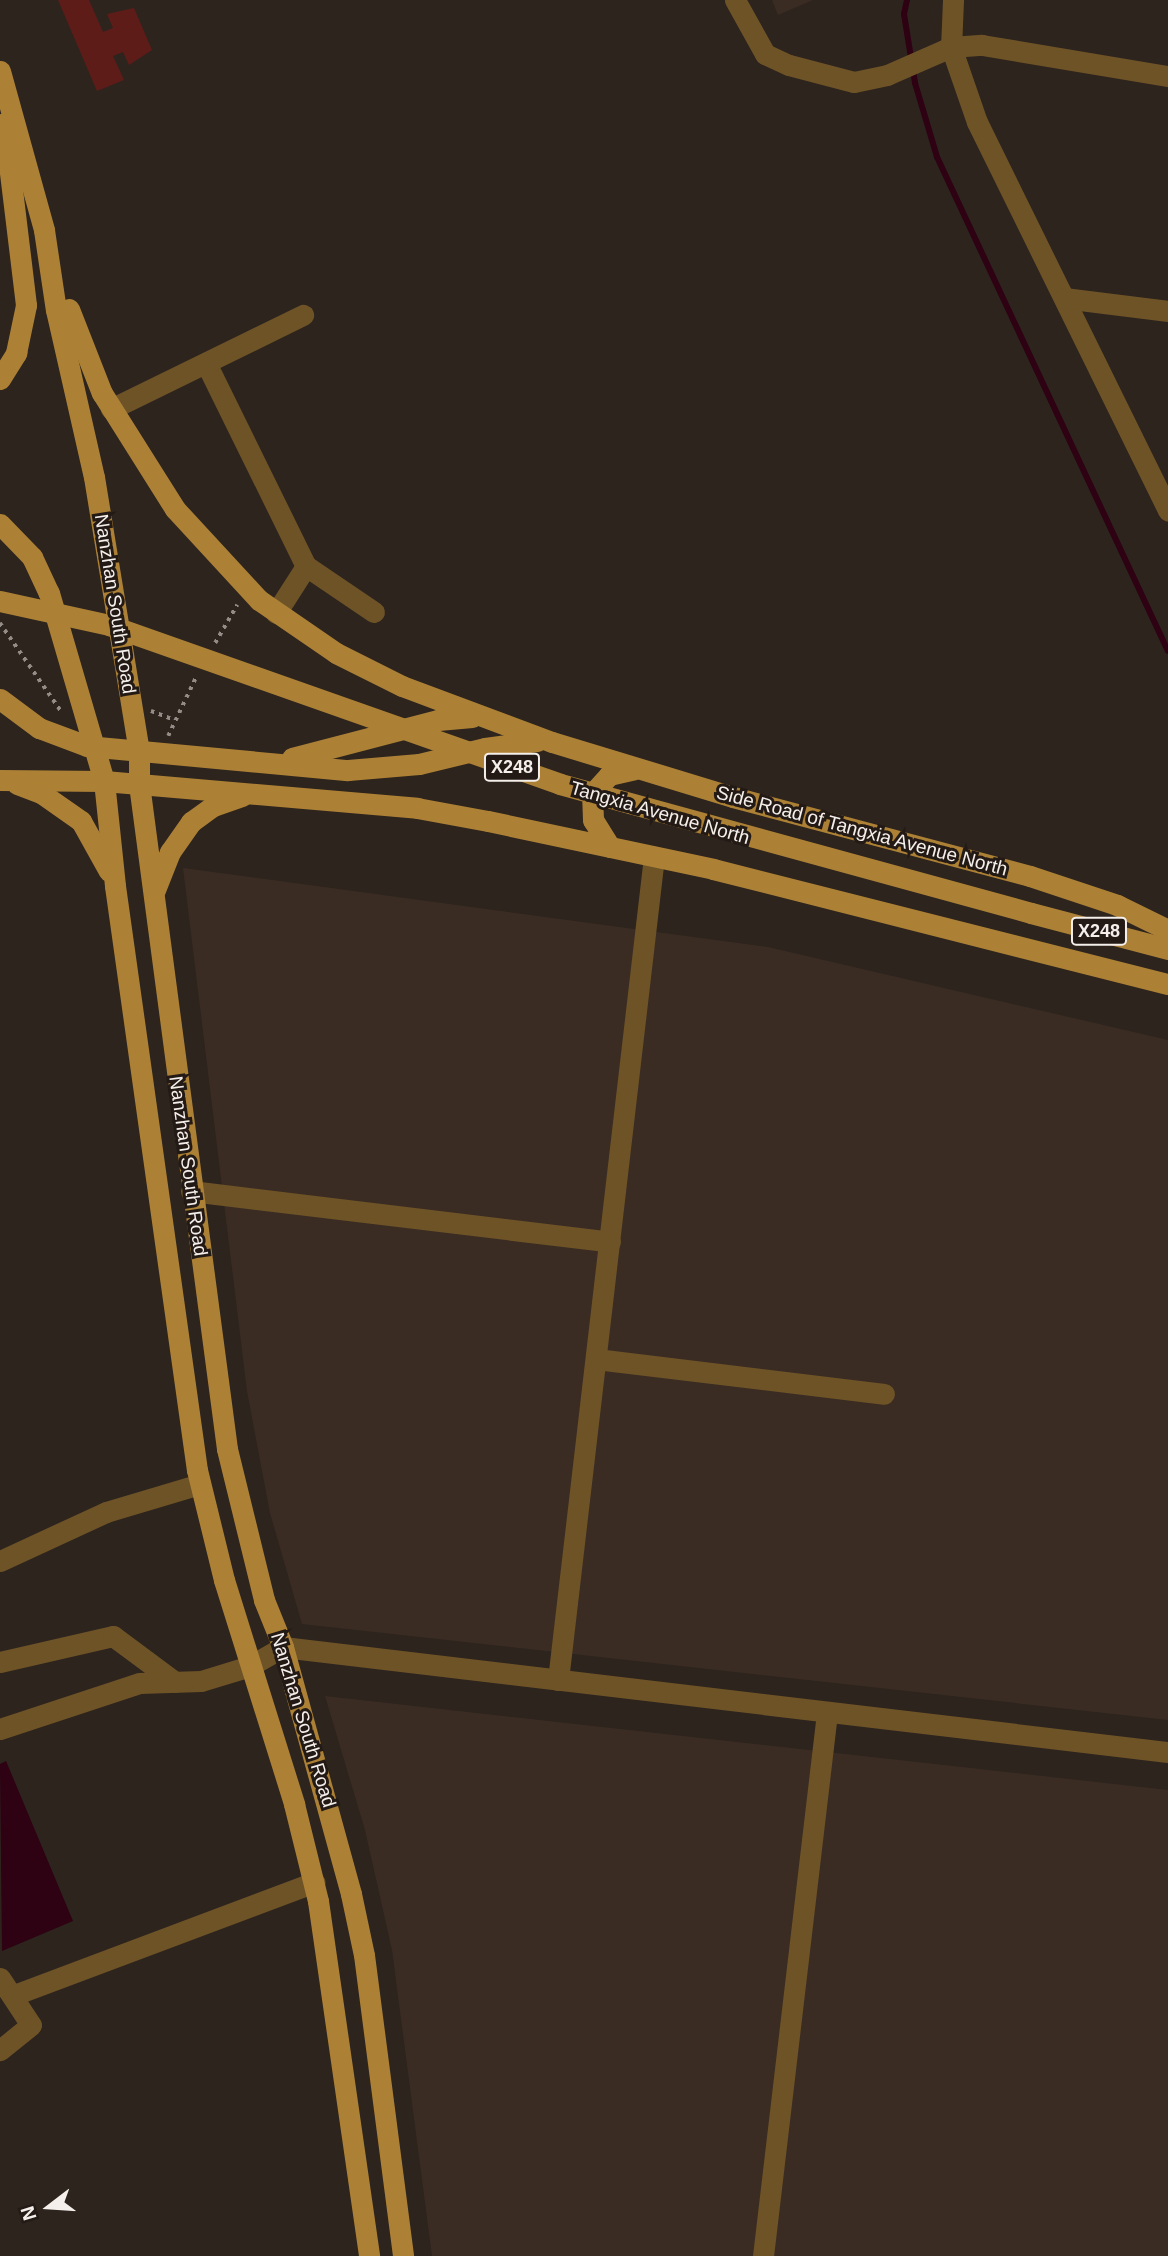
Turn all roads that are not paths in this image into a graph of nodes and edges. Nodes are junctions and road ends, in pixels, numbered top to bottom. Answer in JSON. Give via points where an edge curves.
{"nodes":[{"id":1,"x":735,"y":0,"type":"edge"},
{"id":2,"x":953,"y":0,"type":"edge"},
{"id":3,"x":951,"y":47,"type":"junction"},
{"id":4,"x":0,"y":71,"type":"edge"},
{"id":5,"x":1168,"y":76,"type":"edge"},
{"id":6,"x":0,"y":101,"type":"edge"},
{"id":7,"x":44,"y":230,"type":"junction"},
{"id":8,"x":1064,"y":298,"type":"junction"},
{"id":9,"x":1168,"y":311,"type":"edge"},
{"id":10,"x":303,"y":315,"type":"dead end"},
{"id":11,"x":206,"y":363,"type":"junction"},
{"id":12,"x":0,"y":379,"type":"edge"},
{"id":13,"x":111,"y":409,"type":"junction"},
{"id":14,"x":1168,"y":511,"type":"edge"},
{"id":15,"x":0,"y":524,"type":"edge"},
{"id":16,"x":306,"y":566,"type":"junction"},
{"id":17,"x":0,"y":601,"type":"edge"},
{"id":18,"x":374,"y":612,"type":"dead end"},
{"id":19,"x":276,"y":613,"type":"junction"},
{"id":20,"x":0,"y":699,"type":"edge"},
{"id":21,"x":478,"y":716,"type":"junction"},
{"id":22,"x":552,"y":742,"type":"junction"},
{"id":23,"x":96,"y":748,"type":"junction"},
{"id":24,"x":139,"y":753,"type":"junction"},
{"id":25,"x":276,"y":760,"type":"junction"},
{"id":26,"x":636,"y":768,"type":"junction"},
{"id":27,"x":3,"y":780,"type":"edge"},
{"id":28,"x":104,"y":781,"type":"junction"},
{"id":29,"x":139,"y":784,"type":"junction"},
{"id":30,"x":257,"y":793,"type":"junction"},
{"id":31,"x":610,"y":847,"type":"junction"},
{"id":32,"x":654,"y":857,"type":"junction"},
{"id":33,"x":115,"y":886,"type":"junction"},
{"id":34,"x":154,"y":901,"type":"junction"},
{"id":35,"x":1168,"y":930,"type":"edge"},
{"id":36,"x":1168,"y":949,"type":"edge"},
{"id":37,"x":1168,"y":984,"type":"edge"},
{"id":38,"x":191,"y":1191,"type":"junction"},
{"id":39,"x":610,"y":1242,"type":"junction"},
{"id":40,"x":596,"y":1359,"type":"junction"},
{"id":41,"x":884,"y":1394,"type":"dead end"},
{"id":42,"x":200,"y":1484,"type":"junction"},
{"id":43,"x":0,"y":1561,"type":"edge"},
{"id":44,"x":284,"y":1647,"type":"junction"},
{"id":45,"x":0,"y":1661,"type":"edge"},
{"id":46,"x":250,"y":1666,"type":"junction"},
{"id":47,"x":558,"y":1680,"type":"junction"},
{"id":48,"x":175,"y":1682,"type":"junction"},
{"id":49,"x":827,"y":1713,"type":"junction"},
{"id":50,"x":0,"y":1730,"type":"edge"},
{"id":51,"x":1168,"y":1752,"type":"edge"},
{"id":52,"x":314,"y":1882,"type":"junction"},
{"id":53,"x":7,"y":1986,"type":"edge"},
{"id":54,"x":0,"y":2050,"type":"edge"},
{"id":55,"x":369,"y":2256,"type":"edge"},
{"id":56,"x":403,"y":2256,"type":"edge"},
{"id":57,"x":763,"y":2256,"type":"edge"}],
"edges":[{"from":1,"to":3,"type":"street","via":[[765,54],[854,82],[887,75]]},
{"from":2,"to":3,"type":"street"},
{"from":3,"to":5,"type":"street","via":[[982,45]]},
{"from":3,"to":8,"type":"street","via":[[977,122]]},
{"from":4,"to":7,"type":"main road","name":"Nanzhan South Road"},
{"from":6,"to":12,"type":"main road","via":[[26,305],[16,353]]},
{"from":7,"to":13,"type":"main road","via":[[74,327]]},
{"from":7,"to":24,"type":"main road","name":"Nanzhan South Road","via":[[56,310],[92,466]]},
{"from":8,"to":9,"type":"street"},
{"from":8,"to":14,"type":"street"},
{"from":10,"to":11,"type":"street"},
{"from":11,"to":13,"type":"street"},
{"from":11,"to":16,"type":"street"},
{"from":13,"to":19,"type":"main road","via":[[154,478],[206,547]]},
{"from":15,"to":23,"type":"main road","name":"Nanzhan South Road","via":[[18,538],[45,585]]},
{"from":16,"to":18,"type":"street"},
{"from":16,"to":19,"type":"street"},
{"from":17,"to":36,"type":"main road","name":"Tangxia Avenue North","number":"X248","bridge":true,"via":[[109,625],[560,784]]},
{"from":19,"to":21,"type":"main road","via":[[368,670]]},
{"from":20,"to":23,"type":"main road","name":"Side Road of Tangxia Avenue North","via":[[40,728]]},
{"from":21,"to":22,"type":"main road","name":"Side Road of Tangxia Avenue North"},
{"from":21,"to":25,"type":"main road","name":"Side Road of Tangxia Avenue North","via":[[438,720]]},
{"from":22,"to":25,"type":"main road","name":"Side Road of Tangxia Avenue North","via":[[512,743],[419,764],[368,770]]},
{"from":22,"to":26,"type":"main road","name":"Side Road of Tangxia Avenue North"},
{"from":23,"to":24,"type":"main road","name":"Side Road of Tangxia Avenue North"},
{"from":23,"to":28,"type":"main road","name":"Nanzhan South Road"},
{"from":24,"to":25,"type":"main road","name":"Side Road of Tangxia Avenue North"},
{"from":24,"to":29,"type":"main road","name":"Nanzhan South Road"},
{"from":26,"to":31,"type":"main road","via":[[609,775],[592,794],[593,820]]},
{"from":26,"to":35,"type":"main road","name":"Side Road of Tangxia Avenue North","via":[[1030,876],[1117,905]]},
{"from":27,"to":28,"type":"main road","name":"Tangxia Avenue North","number":"X248"},
{"from":27,"to":33,"type":"main road","via":[[41,793],[81,821],[96,840]]},
{"from":28,"to":29,"type":"main road","name":"Tangxia Avenue North","number":"X248"},
{"from":28,"to":33,"type":"main road","name":"Nanzhan South Road"},
{"from":29,"to":30,"type":"main road","name":"Tangxia Avenue North","number":"X248"},
{"from":29,"to":34,"type":"main road","name":"Nanzhan South Road"},
{"from":30,"to":31,"type":"main road","name":"Tangxia Avenue North","number":"X248","via":[[417,808]]},
{"from":30,"to":34,"type":"main road","via":[[227,800],[191,822],[162,867]]},
{"from":31,"to":32,"type":"main road","name":"Tangxia Avenue North","number":"X248"},
{"from":32,"to":37,"type":"main road","name":"Tangxia Avenue North","number":"X248"},
{"from":32,"to":39,"type":"street"},
{"from":33,"to":42,"type":"main road","name":"Nanzhan South Road"},
{"from":34,"to":38,"type":"main road","name":"Nanzhan South Road"},
{"from":38,"to":39,"type":"street"},
{"from":38,"to":44,"type":"main road","name":"Nanzhan South Road","via":[[228,1449],[264,1600]]},
{"from":39,"to":40,"type":"street"},
{"from":40,"to":41,"type":"street"},
{"from":40,"to":47,"type":"street"},
{"from":42,"to":43,"type":"street","via":[[106,1512]]},
{"from":42,"to":46,"type":"main road","name":"Nanzhan South Road"},
{"from":44,"to":46,"type":"street"},
{"from":44,"to":47,"type":"street"},
{"from":44,"to":56,"type":"main road","name":"Nanzhan South Road","via":[[337,1837],[364,1955]]},
{"from":45,"to":48,"type":"street","via":[[113,1636]]},
{"from":46,"to":48,"type":"street","via":[[201,1681]]},
{"from":46,"to":52,"type":"main road","name":"Nanzhan South Road"},
{"from":47,"to":49,"type":"street"},
{"from":48,"to":50,"type":"street","via":[[139,1683]]},
{"from":49,"to":51,"type":"street"},
{"from":49,"to":57,"type":"street"},
{"from":52,"to":53,"type":"street"},
{"from":52,"to":55,"type":"main road","name":"Nanzhan South Road","via":[[336,2007]]},
{"from":53,"to":54,"type":"street","via":[[31,2025]]}]}
